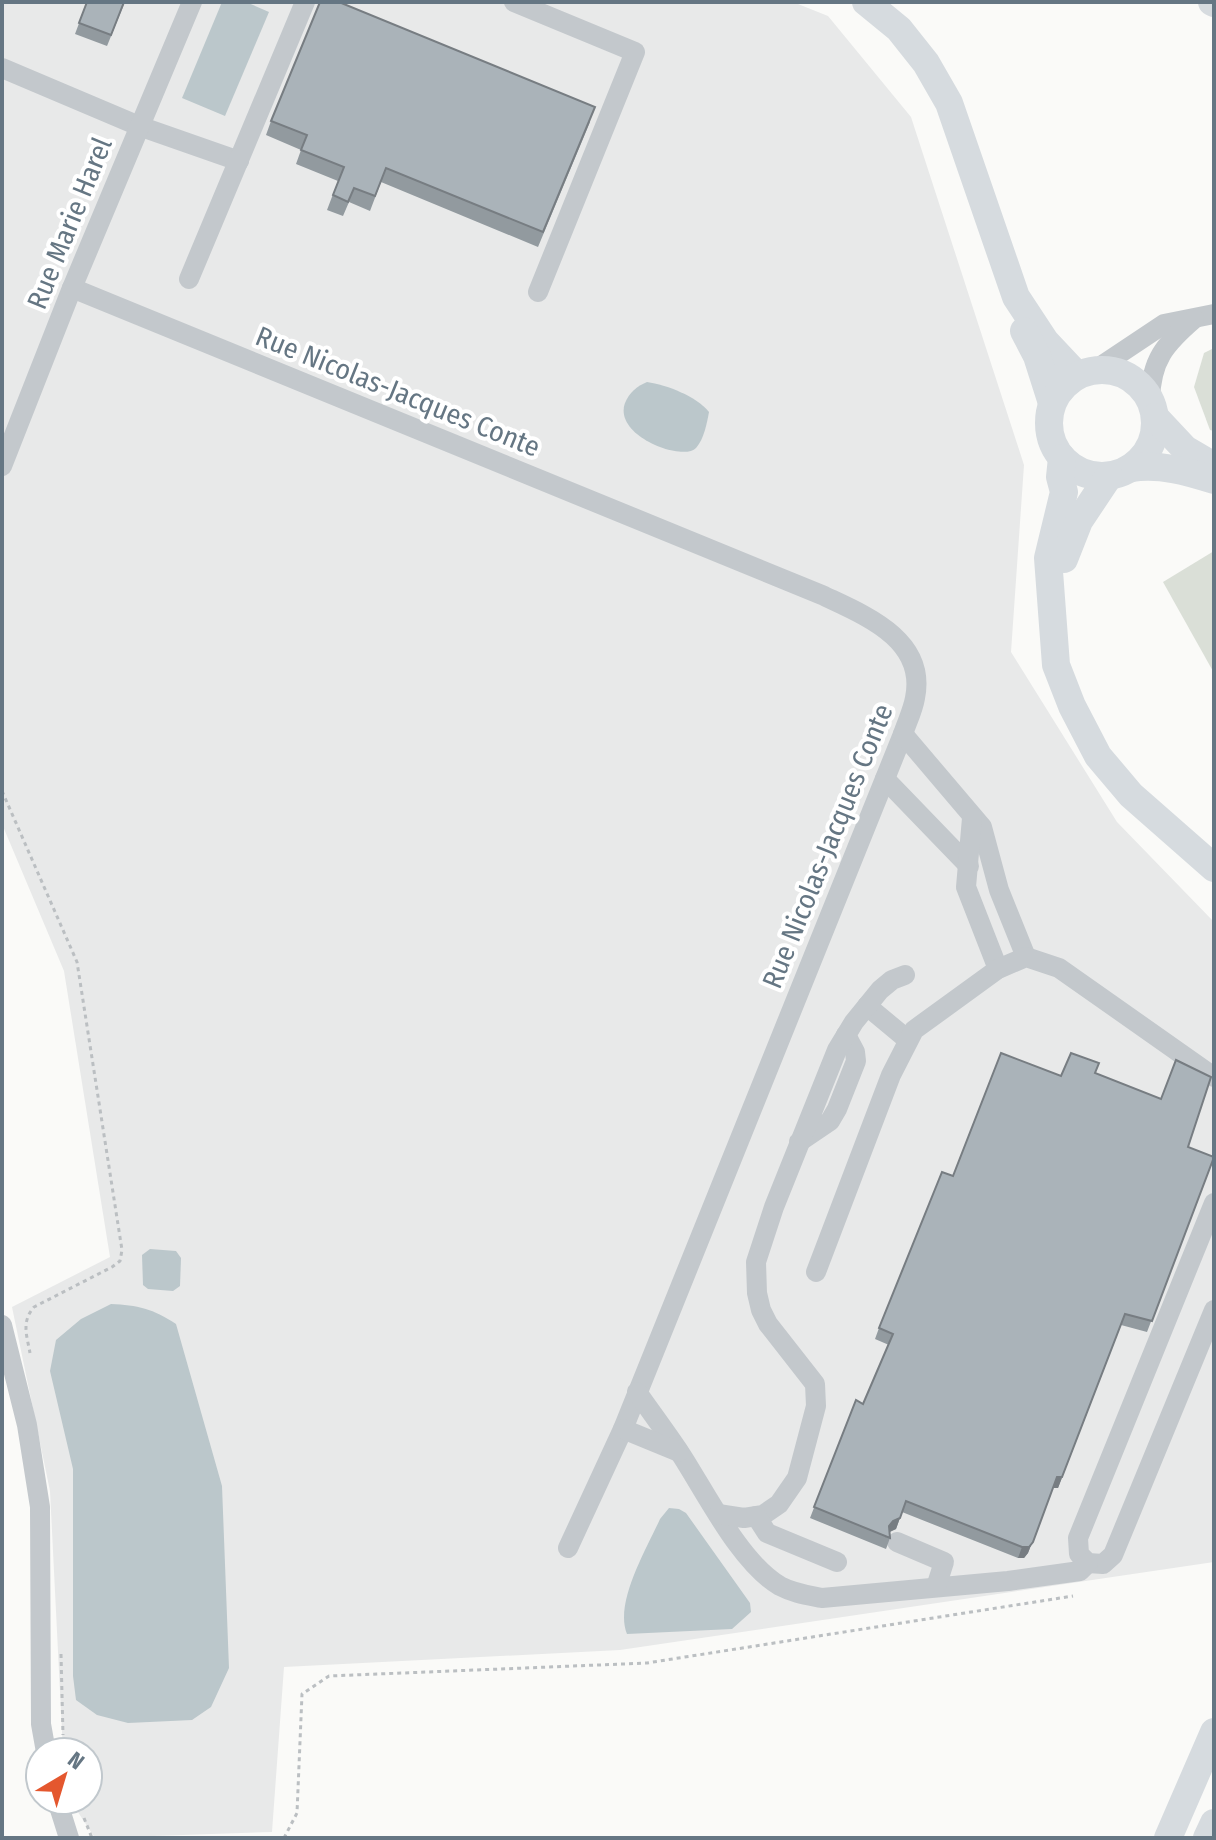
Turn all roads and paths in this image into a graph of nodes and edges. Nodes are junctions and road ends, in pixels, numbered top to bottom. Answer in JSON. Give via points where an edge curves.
{"nodes":[{"id":1,"x":192,"y":2,"type":"edge"},
{"id":2,"x":305,"y":2,"type":"edge"},
{"id":3,"x":514,"y":2,"type":"edge"},
{"id":4,"x":866,"y":2,"type":"edge"},
{"id":5,"x":2,"y":68,"type":"edge"},
{"id":6,"x":139,"y":126,"type":"junction"},
{"id":7,"x":239,"y":161,"type":"junction"},
{"id":8,"x":977,"y":182,"type":"junction"},
{"id":9,"x":189,"y":279,"type":"dead end"},
{"id":10,"x":72,"y":288,"type":"junction"},
{"id":11,"x":538,"y":292,"type":"dead end"},
{"id":12,"x":1206,"y":315,"type":"edge"},
{"id":13,"x":1086,"y":373,"type":"junction"},
{"id":14,"x":1052,"y":403,"type":"junction"},
{"id":15,"x":1153,"y":408,"type":"junction"},
{"id":16,"x":1062,"y":458,"type":"junction"},
{"id":17,"x":2,"y":466,"type":"edge"},
{"id":18,"x":1214,"y":466,"type":"edge"},
{"id":19,"x":1120,"y":472,"type":"junction"},
{"id":20,"x":1214,"y":480,"type":"edge"},
{"id":21,"x":903,"y":734,"type":"junction"},
{"id":22,"x":885,"y":779,"type":"junction"},
{"id":23,"x":2,"y":791,"type":"edge"},
{"id":24,"x":972,"y":814,"type":"junction"},
{"id":25,"x":1214,"y":841,"type":"edge"},
{"id":26,"x":969,"y":866,"type":"junction"},
{"id":27,"x":1214,"y":868,"type":"edge"},
{"id":28,"x":1026,"y":957,"type":"junction"},
{"id":29,"x":998,"y":969,"type":"junction"},
{"id":30,"x":905,"y":975,"type":"dead end"},
{"id":31,"x":867,"y":1006,"type":"junction"},
{"id":32,"x":908,"y":1040,"type":"junction"},
{"id":33,"x":1214,"y":1077,"type":"edge"},
{"id":34,"x":1214,"y":1203,"type":"edge"},
{"id":35,"x":816,"y":1272,"type":"dead end"},
{"id":36,"x":1214,"y":1310,"type":"edge"},
{"id":37,"x":2,"y":1325,"type":"edge"},
{"id":38,"x":31,"y":1359,"type":"dead end"},
{"id":39,"x":637,"y":1392,"type":"junction"},
{"id":40,"x":623,"y":1429,"type":"junction"},
{"id":41,"x":679,"y":1452,"type":"junction"},
{"id":42,"x":718,"y":1514,"type":"junction"},
{"id":43,"x":756,"y":1516,"type":"junction"},
{"id":44,"x":897,"y":1542,"type":"dead end"},
{"id":45,"x":568,"y":1548,"type":"dead end"},
{"id":46,"x":837,"y":1562,"type":"dead end"},
{"id":47,"x":1088,"y":1563,"type":"junction"},
{"id":48,"x":936,"y":1587,"type":"junction"},
{"id":49,"x":1073,"y":1596,"type":"dead end"},
{"id":50,"x":61,"y":1650,"type":"dead end"},
{"id":51,"x":1214,"y":1732,"type":"edge"},
{"id":52,"x":48,"y":1736,"type":"edge"},
{"id":53,"x":56,"y":1736,"type":"edge"},
{"id":54,"x":62,"y":1816,"type":"edge"},
{"id":55,"x":1214,"y":1823,"type":"edge"},
{"id":56,"x":69,"y":1838,"type":"edge"},
{"id":57,"x":284,"y":1838,"type":"edge"},
{"id":58,"x":1168,"y":1838,"type":"edge"},
{"id":59,"x":1207,"y":1838,"type":"edge"}],
"edges":[{"from":1,"to":6,"type":"street","name":"Rue Marie Harel"},
{"from":2,"to":7,"type":"street"},
{"from":3,"to":11,"type":"street","via":[[635,52]]},
{"from":4,"to":8,"type":"highway","via":[[899,29],[926,63],[949,103]]},
{"from":5,"to":6,"type":"street"},
{"from":6,"to":7,"type":"street"},
{"from":6,"to":10,"type":"street","name":"Rue Marie Harel"},
{"from":7,"to":9,"type":"street"},
{"from":8,"to":13,"type":"highway","via":[[1016,297],[1045,341]]},
{"from":8,"to":14,"type":"highway","via":[[1007,300],[1037,356]]},
{"from":10,"to":17,"type":"street","name":"Rue Marie Harel"},
{"from":10,"to":21,"type":"street","name":"Rue Nicolas-Jacques Conte","via":[[870,618],[891,631],[907,652],[915,676],[916,697]]},
{"from":12,"to":13,"type":"street","via":[[1164,324]]},
{"from":12,"to":15,"type":"street","via":[[1175,336],[1159,355],[1151,379]]},
{"from":13,"to":14,"type":"highway","via":[[1067,382]]},
{"from":13,"to":15,"type":"highway","via":[[1112,370],[1127,376],[1141,386]]},
{"from":14,"to":16,"type":"highway","via":[[1049,432]]},
{"from":15,"to":18,"type":"highway","via":[[1185,449]]},
{"from":15,"to":19,"type":"highway","via":[[1150,446]]},
{"from":16,"to":19,"type":"highway","via":[[1083,473]]},
{"from":16,"to":27,"type":"highway","via":[[1064,492],[1048,558],[1056,665],[1098,756],[1131,795]]},
{"from":19,"to":20,"type":"highway","via":[[1150,465]]},
{"from":19,"to":25,"type":"highway","via":[[1079,521],[1065,552],[1063,625],[1073,667],[1082,700],[1125,771],[1170,816]]},
{"from":21,"to":22,"type":"street","name":"Rue Nicolas-Jacques Conte"},
{"from":21,"to":24,"type":"street"},
{"from":22,"to":26,"type":"street"},
{"from":22,"to":39,"type":"street","name":"Rue Nicolas-Jacques Conte"},
{"from":23,"to":38,"type":"path","via":[[77,962],[122,1250],[112,1267],[28,1314]]},
{"from":24,"to":26,"type":"street"},
{"from":24,"to":28,"type":"street","via":[[982,827],[999,890]]},
{"from":26,"to":29,"type":"street","via":[[966,887]]},
{"from":28,"to":29,"type":"street"},
{"from":28,"to":33,"type":"street","via":[[1059,968]]},
{"from":29,"to":32,"type":"street","via":[[914,1030]]},
{"from":30,"to":31,"type":"street","via":[[892,980]]},
{"from":31,"to":32,"type":"street"},
{"from":31,"to":43,"type":"street","via":[[837,1050],[756,1262],[761,1310],[811,1375],[816,1406],[797,1478],[779,1504]]},
{"from":32,"to":35,"type":"street"},
{"from":34,"to":47,"type":"street","via":[[1078,1538],[1079,1554]]},
{"from":36,"to":47,"type":"street","via":[[1113,1555],[1103,1564]]},
{"from":37,"to":52,"type":"street","via":[[27,1425],[40,1507],[41,1724]]},
{"from":39,"to":40,"type":"street","name":"Rue Nicolas-Jacques Conte"},
{"from":39,"to":41,"type":"street"},
{"from":40,"to":41,"type":"street"},
{"from":40,"to":45,"type":"street","name":"Rue Nicolas-Jacques Conte"},
{"from":41,"to":42,"type":"street"},
{"from":42,"to":43,"type":"street"},
{"from":42,"to":48,"type":"street","via":[[753,1561],[777,1585],[796,1593],[822,1598]]},
{"from":43,"to":46,"type":"street","via":[[767,1533]]},
{"from":44,"to":48,"type":"street","via":[[944,1562]]},
{"from":47,"to":48,"type":"street","via":[[1080,1571]]},
{"from":49,"to":57,"type":"path","via":[[647,1663],[329,1676],[302,1694],[297,1813]]},
{"from":50,"to":53,"type":"path"},
{"from":51,"to":58,"type":"highway"},
{"from":54,"to":56,"type":"street"},
{"from":55,"to":59,"type":"highway"}]}
